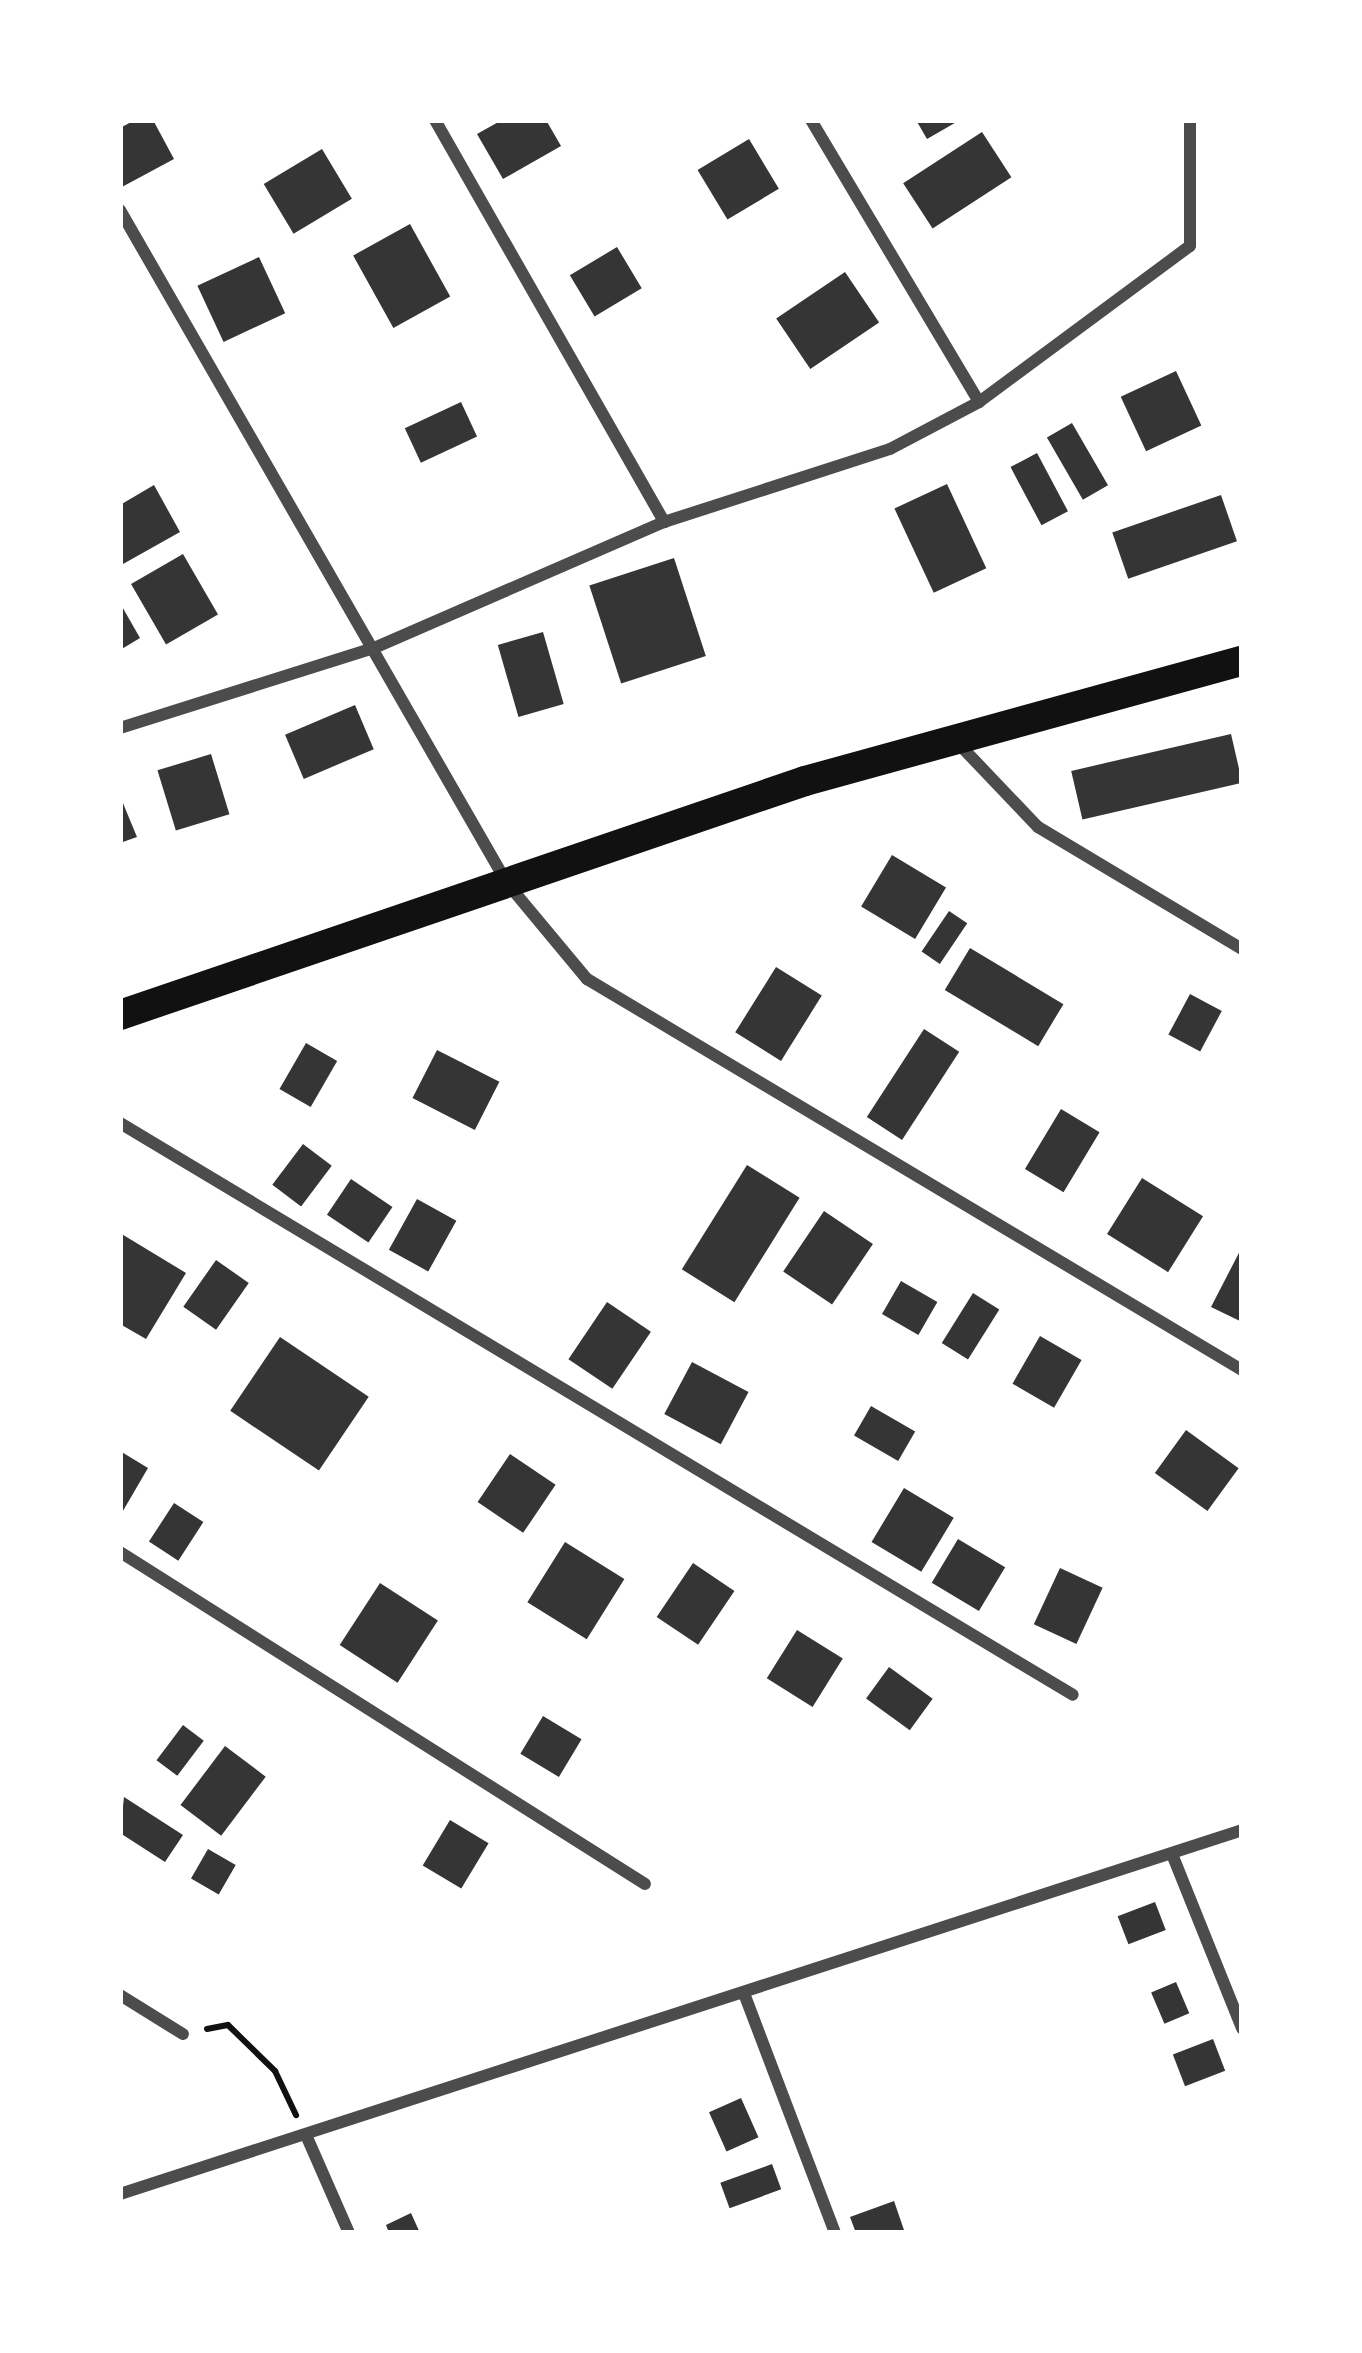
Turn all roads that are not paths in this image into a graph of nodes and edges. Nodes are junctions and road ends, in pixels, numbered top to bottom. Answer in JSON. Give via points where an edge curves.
{"nodes":[{"id":1,"x":435,"y":120,"type":"edge"},
{"id":2,"x":811,"y":120,"type":"edge"},
{"id":3,"x":1190,"y":120,"type":"edge"},
{"id":4,"x":120,"y":209,"type":"edge"},
{"id":5,"x":979,"y":402,"type":"junction"},
{"id":6,"x":664,"y":521,"type":"junction"},
{"id":7,"x":374,"y":648,"type":"junction"},
{"id":8,"x":1242,"y":661,"type":"edge"},
{"id":9,"x":120,"y":728,"type":"edge"},
{"id":10,"x":955,"y":740,"type":"junction"},
{"id":11,"x":507,"y":883,"type":"junction"},
{"id":12,"x":1242,"y":949,"type":"edge"},
{"id":13,"x":120,"y":1015,"type":"edge"},
{"id":14,"x":120,"y":1123,"type":"edge"},
{"id":15,"x":1242,"y":1370,"type":"edge"},
{"id":16,"x":120,"y":1552,"type":"edge"},
{"id":17,"x":1073,"y":1695,"type":"dead end"},
{"id":18,"x":1242,"y":1830,"type":"edge"},
{"id":19,"x":1172,"y":1854,"type":"junction"},
{"id":20,"x":645,"y":1884,"type":"dead end"},
{"id":21,"x":120,"y":1995,"type":"edge"},
{"id":22,"x":746,"y":1996,"type":"junction"},
{"id":23,"x":1242,"y":2028,"type":"edge"},
{"id":24,"x":183,"y":2034,"type":"road end"},
{"id":25,"x":306,"y":2135,"type":"junction"},
{"id":26,"x":120,"y":2194,"type":"edge"},
{"id":27,"x":349,"y":2233,"type":"edge"},
{"id":28,"x":835,"y":2233,"type":"edge"}],
"edges":[{"from":1,"to":6,"type":"street"},
{"from":2,"to":5,"type":"street"},
{"from":3,"to":5,"type":"street","via":[[1190,246]]},
{"from":4,"to":7,"type":"street"},
{"from":5,"to":6,"type":"street","via":[[890,449]]},
{"from":6,"to":7,"type":"street"},
{"from":7,"to":9,"type":"street"},
{"from":7,"to":11,"type":"street"},
{"from":8,"to":10,"type":"main road"},
{"from":10,"to":11,"type":"main road","via":[[805,781]]},
{"from":10,"to":12,"type":"street","via":[[1038,827]]},
{"from":11,"to":13,"type":"main road"},
{"from":11,"to":15,"type":"street","via":[[587,980]]},
{"from":14,"to":17,"type":"street"},
{"from":16,"to":20,"type":"street"},
{"from":18,"to":19,"type":"street"},
{"from":19,"to":22,"type":"street"},
{"from":19,"to":23,"type":"street"},
{"from":21,"to":24,"type":"street"},
{"from":22,"to":25,"type":"street"},
{"from":22,"to":28,"type":"street"},
{"from":25,"to":26,"type":"street"},
{"from":25,"to":27,"type":"street"}]}
